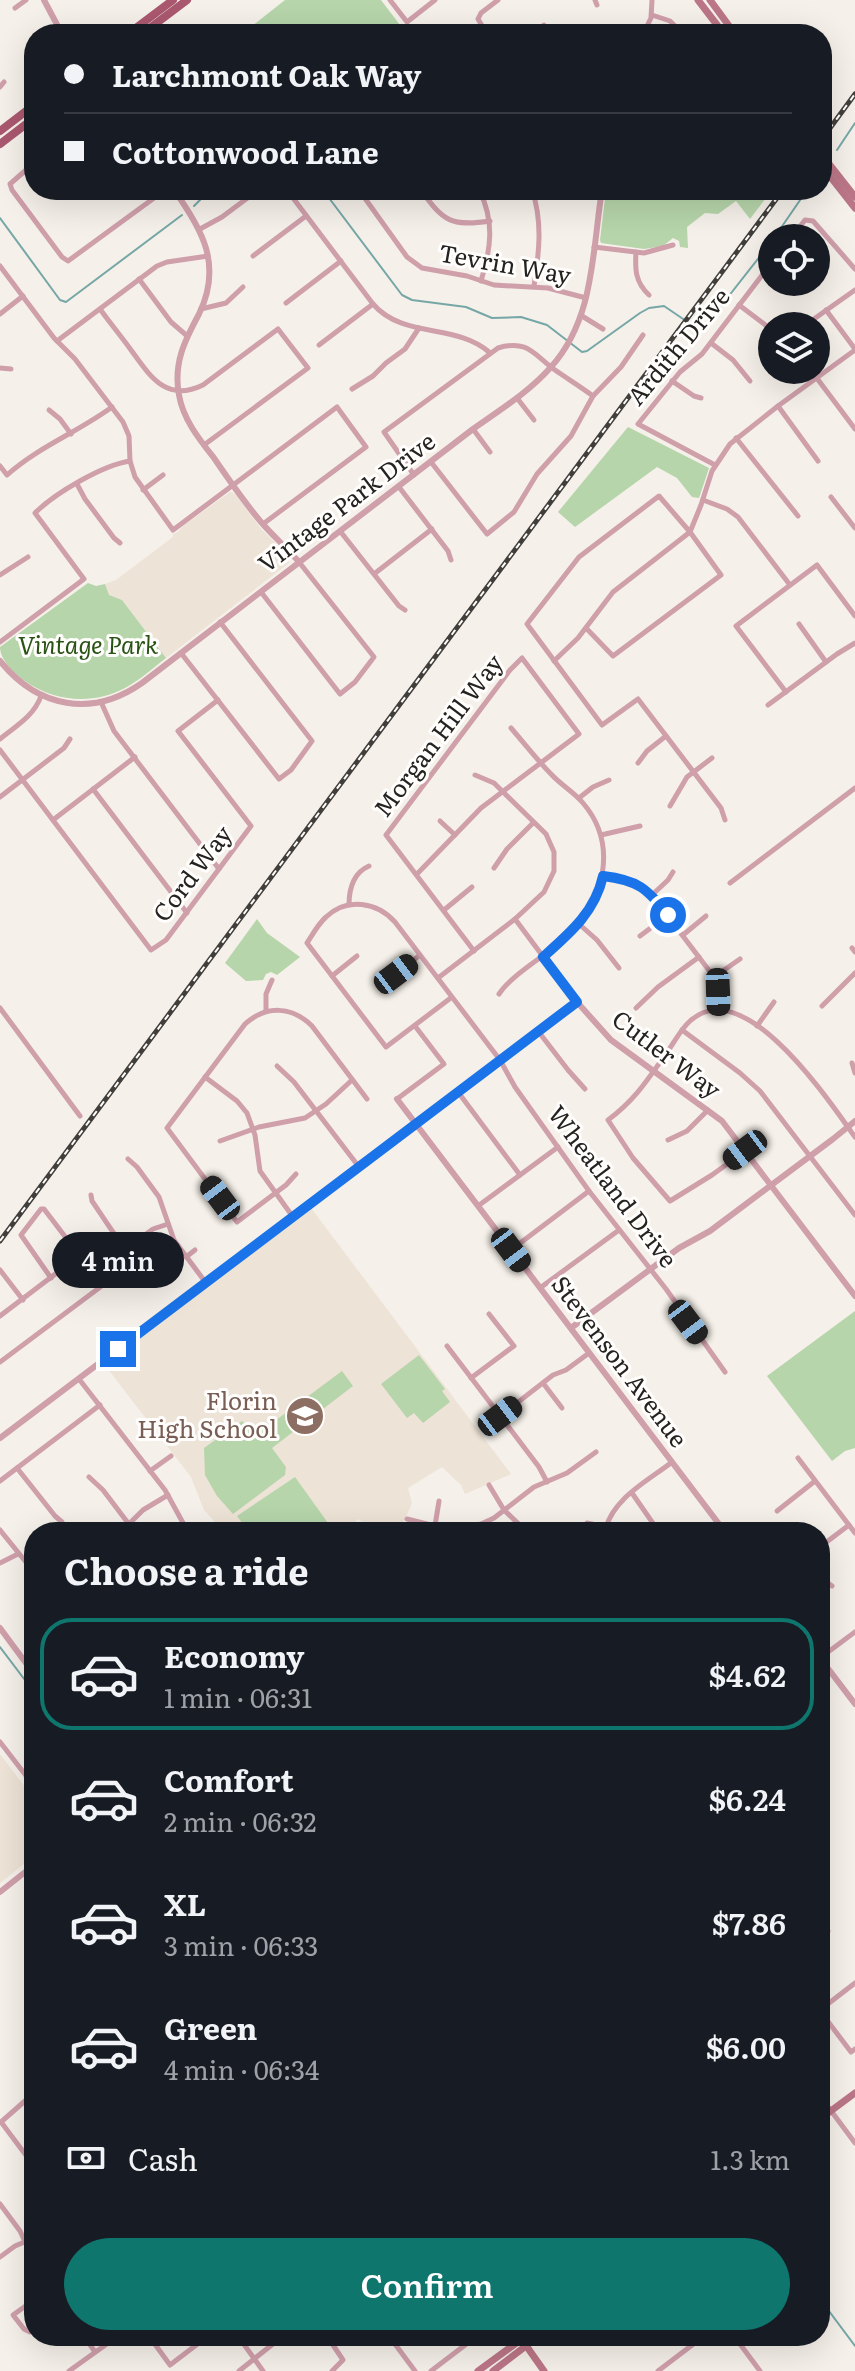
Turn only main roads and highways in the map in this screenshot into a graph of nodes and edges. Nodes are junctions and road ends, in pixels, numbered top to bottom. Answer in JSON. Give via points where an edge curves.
{"nodes":[{"id":1,"x":187,"y":0,"type":"edge"},
{"id":2,"x":698,"y":0,"type":"edge"},
{"id":3,"x":710,"y":0,"type":"edge"},
{"id":4,"x":169,"y":2,"type":"edge"},
{"id":5,"x":141,"y":24,"type":"edge"},
{"id":6,"x":155,"y":24,"type":"edge"},
{"id":7,"x":716,"y":24,"type":"edge"},
{"id":8,"x":727,"y":24,"type":"edge"},
{"id":9,"x":24,"y":113,"type":"edge"},
{"id":10,"x":24,"y":126,"type":"edge"},
{"id":11,"x":0,"y":131,"type":"edge"},
{"id":12,"x":0,"y":144,"type":"edge"},
{"id":13,"x":832,"y":168,"type":"edge"},
{"id":14,"x":832,"y":179,"type":"edge"},
{"id":15,"x":855,"y":197,"type":"edge"},
{"id":16,"x":855,"y":208,"type":"edge"},
{"id":17,"x":855,"y":2093,"type":"edge"},
{"id":18,"x":830,"y":2112,"type":"edge"},
{"id":19,"x":513,"y":2346,"type":"edge"},
{"id":20,"x":516,"y":2346,"type":"edge"},
{"id":21,"x":528,"y":2346,"type":"edge"},
{"id":22,"x":478,"y":2371,"type":"edge"},
{"id":23,"x":493,"y":2371,"type":"edge"},
{"id":24,"x":544,"y":2371,"type":"edge"}],
"edges":[{"from":1,"to":6,"type":"main road"},
{"from":2,"to":7,"type":"main road"},
{"from":3,"to":8,"type":"main road"},
{"from":4,"to":5,"type":"main road"},
{"from":9,"to":11,"type":"main road"},
{"from":10,"to":12,"type":"main road"},
{"from":13,"to":15,"type":"main road"},
{"from":14,"to":16,"type":"main road"},
{"from":17,"to":18,"type":"main road"},
{"from":19,"to":22,"type":"main road"},
{"from":20,"to":23,"type":"main road"},
{"from":21,"to":24,"type":"main road"}]}
